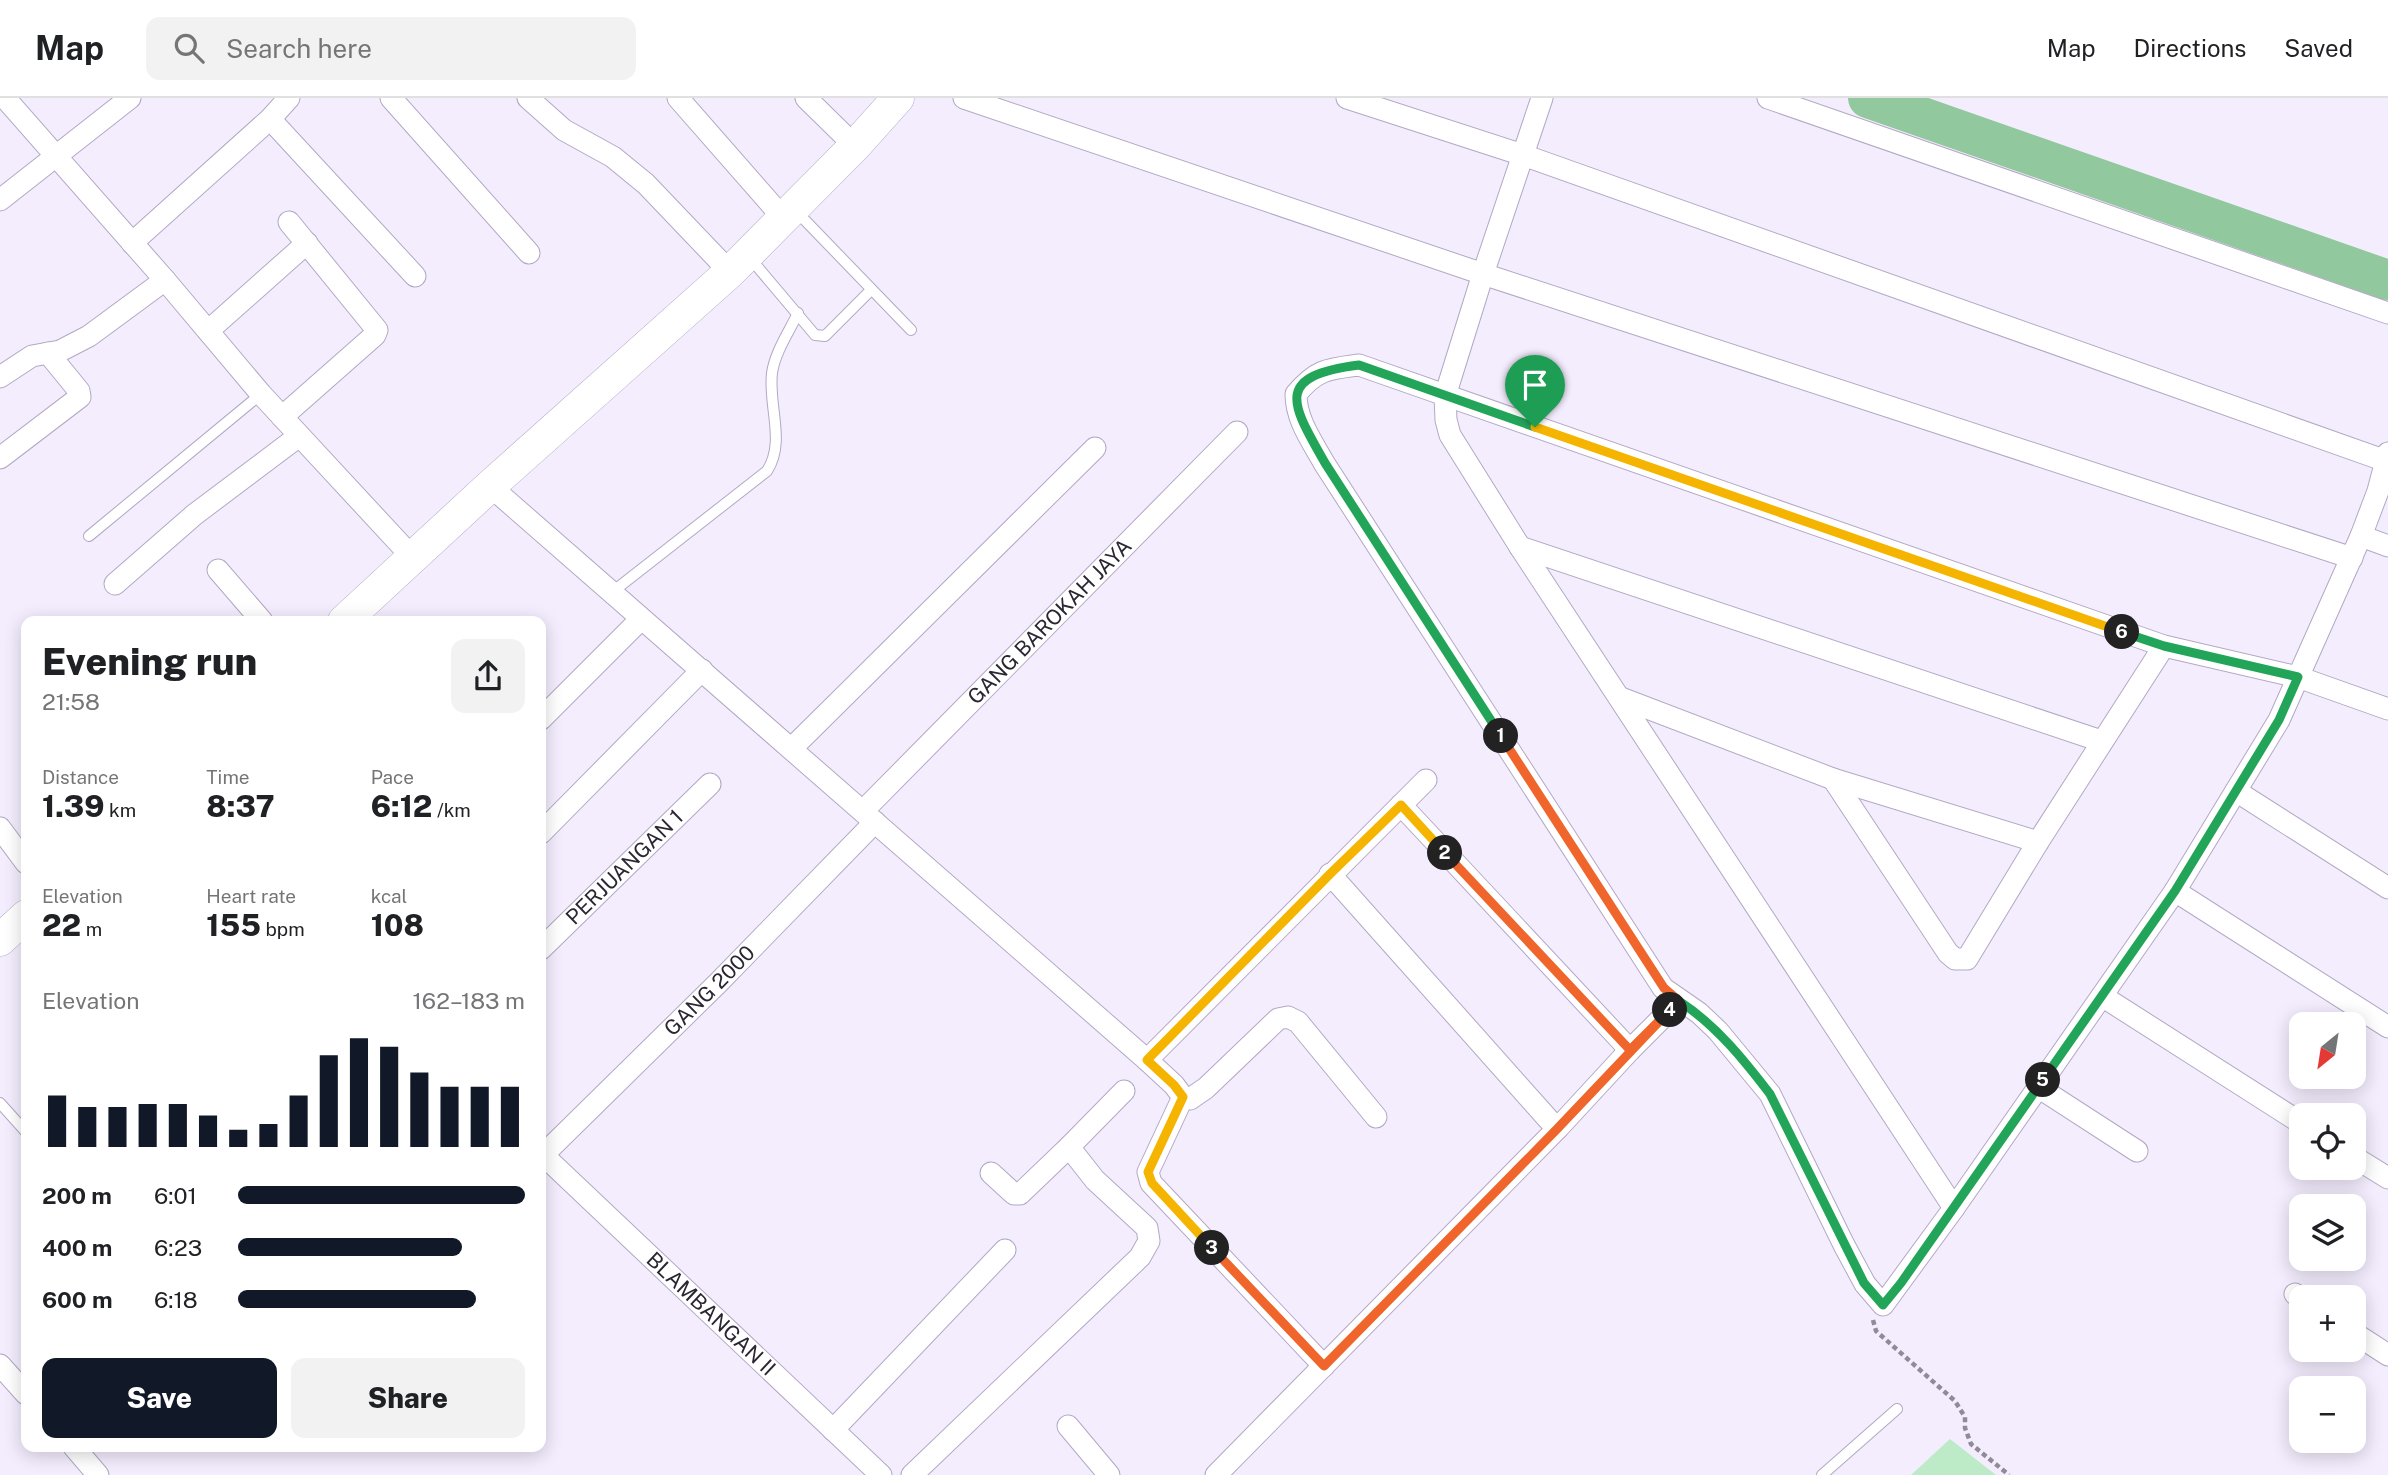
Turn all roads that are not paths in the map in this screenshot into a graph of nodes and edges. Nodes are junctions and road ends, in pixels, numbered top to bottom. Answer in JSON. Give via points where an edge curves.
{"nodes":[{"id":1,"x":5,"y":98,"type":"edge"},
{"id":2,"x":130,"y":98,"type":"edge"},
{"id":3,"x":289,"y":98,"type":"edge"},
{"id":4,"x":391,"y":98,"type":"edge"},
{"id":5,"x":528,"y":98,"type":"edge"},
{"id":6,"x":678,"y":98,"type":"edge"},
{"id":7,"x":806,"y":98,"type":"edge"},
{"id":8,"x":898,"y":98,"type":"edge"},
{"id":9,"x":964,"y":98,"type":"edge"},
{"id":10,"x":1347,"y":98,"type":"edge"},
{"id":11,"x":1542,"y":98,"type":"edge"},
{"id":12,"x":1768,"y":98,"type":"edge"},
{"id":13,"x":270,"y":119,"type":"junction"},
{"id":14,"x":855,"y":146,"type":"junction"},
{"id":15,"x":1523,"y":155,"type":"junction"},
{"id":16,"x":57,"y":157,"type":"junction"},
{"id":17,"x":0,"y":200,"type":"edge"},
{"id":18,"x":789,"y":214,"type":"junction"},
{"id":19,"x":289,"y":222,"type":"dead end"},
{"id":20,"x":132,"y":243,"type":"junction"},
{"id":21,"x":307,"y":243,"type":"junction"},
{"id":22,"x":529,"y":253,"type":"dead end"},
{"id":23,"x":739,"y":263,"type":"junction"},
{"id":24,"x":1483,"y":274,"type":"junction"},
{"id":25,"x":415,"y":276,"type":"dead end"},
{"id":26,"x":165,"y":280,"type":"junction"},
{"id":27,"x":871,"y":290,"type":"junction"},
{"id":28,"x":799,"y":313,"type":"junction"},
{"id":29,"x":2388,"y":313,"type":"edge"},
{"id":30,"x":911,"y":330,"type":"dead end"},
{"id":31,"x":208,"y":331,"type":"junction"},
{"id":32,"x":48,"y":353,"type":"junction"},
{"id":33,"x":0,"y":377,"type":"edge"},
{"id":34,"x":261,"y":394,"type":"junction"},
{"id":35,"x":1445,"y":396,"type":"junction"},
{"id":36,"x":282,"y":417,"type":"junction"},
{"id":37,"x":1237,"y":432,"type":"dead end"},
{"id":38,"x":299,"y":436,"type":"junction"},
{"id":39,"x":1095,"y":447,"type":"dead end"},
{"id":40,"x":2387,"y":457,"type":"edge"},
{"id":41,"x":0,"y":458,"type":"edge"},
{"id":42,"x":2383,"y":493,"type":"edge"},
{"id":43,"x":504,"y":498,"type":"junction"},
{"id":44,"x":89,"y":536,"type":"dead end"},
{"id":45,"x":2361,"y":536,"type":"junction"},
{"id":46,"x":2388,"y":546,"type":"edge"},
{"id":47,"x":1520,"y":547,"type":"junction"},
{"id":48,"x":413,"y":558,"type":"junction"},
{"id":49,"x":2352,"y":558,"type":"junction"},
{"id":50,"x":218,"y":570,"type":"dead end"},
{"id":51,"x":115,"y":584,"type":"dead end"},
{"id":52,"x":610,"y":593,"type":"junction"},
{"id":53,"x":258,"y":616,"type":"edge"},
{"id":54,"x":349,"y":616,"type":"edge"},
{"id":55,"x":641,"y":619,"type":"junction"},
{"id":56,"x":2164,"y":646,"type":"junction"},
{"id":57,"x":702,"y":670,"type":"junction"},
{"id":58,"x":2298,"y":677,"type":"junction"},
{"id":59,"x":1621,"y":698,"type":"junction"},
{"id":60,"x":2388,"y":709,"type":"edge"},
{"id":61,"x":546,"y":714,"type":"edge"},
{"id":62,"x":2101,"y":741,"type":"junction"},
{"id":63,"x":792,"y":748,"type":"junction"},
{"id":64,"x":1833,"y":779,"type":"junction"},
{"id":65,"x":1426,"y":780,"type":"dead end"},
{"id":66,"x":710,"y":784,"type":"dead end"},
{"id":67,"x":2235,"y":791,"type":"junction"},
{"id":68,"x":1401,"y":805,"type":"junction"},
{"id":69,"x":869,"y":816,"type":"junction"},
{"id":70,"x":0,"y":828,"type":"edge"},
{"id":71,"x":546,"y":828,"type":"edge"},
{"id":72,"x":2038,"y":842,"type":"junction"},
{"id":73,"x":21,"y":856,"type":"edge"},
{"id":74,"x":1330,"y":874,"type":"junction"},
{"id":75,"x":2388,"y":888,"type":"edge"},
{"id":76,"x":2175,"y":891,"type":"junction"},
{"id":77,"x":21,"y":921,"type":"edge"},
{"id":78,"x":0,"y":940,"type":"edge"},
{"id":79,"x":546,"y":944,"type":"edge"},
{"id":80,"x":2102,"y":996,"type":"junction"},
{"id":81,"x":1672,"y":1008,"type":"junction"},
{"id":82,"x":2388,"y":1027,"type":"edge"},
{"id":83,"x":1630,"y":1050,"type":"junction"},
{"id":84,"x":1147,"y":1060,"type":"junction"},
{"id":85,"x":2038,"y":1087,"type":"junction"},
{"id":86,"x":1124,"y":1091,"type":"dead end"},
{"id":87,"x":1183,"y":1097,"type":"junction"},
{"id":88,"x":0,"y":1103,"type":"edge"},
{"id":89,"x":2289,"y":1115,"type":"edge"},
{"id":90,"x":1376,"y":1117,"type":"dead end"},
{"id":91,"x":21,"y":1126,"type":"edge"},
{"id":92,"x":1557,"y":1129,"type":"junction"},
{"id":93,"x":1069,"y":1147,"type":"junction"},
{"id":94,"x":546,"y":1150,"type":"edge"},
{"id":95,"x":2137,"y":1152,"type":"dead end"},
{"id":96,"x":546,"y":1158,"type":"edge"},
{"id":97,"x":2366,"y":1164,"type":"edge"},
{"id":98,"x":990,"y":1173,"type":"dead end"},
{"id":99,"x":2388,"y":1178,"type":"edge"},
{"id":100,"x":1954,"y":1208,"type":"junction"},
{"id":101,"x":1005,"y":1250,"type":"dead end"},
{"id":102,"x":2366,"y":1341,"type":"edge"},
{"id":103,"x":2388,"y":1355,"type":"edge"},
{"id":104,"x":0,"y":1365,"type":"edge"},
{"id":105,"x":1324,"y":1366,"type":"junction"},
{"id":106,"x":21,"y":1388,"type":"edge"},
{"id":107,"x":1897,"y":1409,"type":"dead end"},
{"id":108,"x":1068,"y":1426,"type":"dead end"},
{"id":109,"x":833,"y":1430,"type":"junction"},
{"id":110,"x":78,"y":1452,"type":"edge"},
{"id":111,"x":98,"y":1475,"type":"edge"},
{"id":112,"x":881,"y":1475,"type":"edge"},
{"id":113,"x":912,"y":1475,"type":"edge"},
{"id":114,"x":1109,"y":1475,"type":"edge"},
{"id":115,"x":1216,"y":1475,"type":"edge"},
{"id":116,"x":1822,"y":1475,"type":"edge"}],
"edges":[{"from":1,"to":16,"type":"street"},
{"from":2,"to":16,"type":"street"},
{"from":3,"to":13,"type":"street"},
{"from":4,"to":22,"type":"street"},
{"from":5,"to":23,"type":"street","via":[[564,130],[613,157]]},
{"from":6,"to":18,"type":"street"},
{"from":7,"to":14,"type":"street"},
{"from":8,"to":14,"type":"street"},
{"from":9,"to":24,"type":"street"},
{"from":10,"to":15,"type":"street"},
{"from":11,"to":15,"type":"street"},
{"from":12,"to":29,"type":"street"},
{"from":13,"to":20,"type":"street"},
{"from":13,"to":25,"type":"street"},
{"from":14,"to":18,"type":"street"},
{"from":15,"to":24,"type":"street"},
{"from":15,"to":40,"type":"street"},
{"from":16,"to":17,"type":"street"},
{"from":16,"to":20,"type":"street"},
{"from":18,"to":23,"type":"street"},
{"from":18,"to":27,"type":"lane"},
{"from":19,"to":21,"type":"street"},
{"from":20,"to":26,"type":"street"},
{"from":21,"to":31,"type":"street"},
{"from":21,"to":36,"type":"street","via":[[377,331]]},
{"from":23,"to":28,"type":"lane"},
{"from":23,"to":43,"type":"street"},
{"from":24,"to":35,"type":"street"},
{"from":24,"to":49,"type":"street"},
{"from":26,"to":31,"type":"street"},
{"from":26,"to":32,"type":"street","via":[[89,336]]},
{"from":27,"to":28,"type":"lane","via":[[825,336],[815,335]]},
{"from":27,"to":30,"type":"lane"},
{"from":28,"to":52,"type":"lane","via":[[774,364],[776,452],[767,471]]},
{"from":31,"to":34,"type":"street"},
{"from":32,"to":33,"type":"street","via":[[32,356]]},
{"from":32,"to":41,"type":"street","via":[[80,397]]},
{"from":34,"to":36,"type":"street"},
{"from":34,"to":44,"type":"lane"},
{"from":35,"to":47,"type":"street","via":[[1450,435]]},
{"from":35,"to":56,"type":"street"},
{"from":35,"to":81,"type":"street","via":[[1359,365],[1310,377],[1296,394],[1296,406],[1325,463],[1664,988]]},
{"from":36,"to":38,"type":"street"},
{"from":37,"to":69,"type":"street","name":"GANG BAROKAH JAYA"},
{"from":38,"to":48,"type":"street"},
{"from":38,"to":51,"type":"street","via":[[194,515]]},
{"from":39,"to":63,"type":"street"},
{"from":40,"to":42,"type":"street"},
{"from":42,"to":45,"type":"street"},
{"from":43,"to":48,"type":"street"},
{"from":43,"to":52,"type":"street"},
{"from":45,"to":46,"type":"street"},
{"from":45,"to":49,"type":"street"},
{"from":47,"to":59,"type":"street"},
{"from":47,"to":62,"type":"street"},
{"from":48,"to":54,"type":"street"},
{"from":49,"to":58,"type":"street"},
{"from":50,"to":53,"type":"street"},
{"from":52,"to":55,"type":"street"},
{"from":55,"to":57,"type":"street"},
{"from":55,"to":61,"type":"street"},
{"from":56,"to":58,"type":"street"},
{"from":56,"to":62,"type":"street"},
{"from":57,"to":63,"type":"street"},
{"from":57,"to":71,"type":"street"},
{"from":58,"to":60,"type":"street"},
{"from":58,"to":67,"type":"street","via":[[2279,720]]},
{"from":59,"to":64,"type":"street"},
{"from":59,"to":100,"type":"street"},
{"from":62,"to":72,"type":"street"},
{"from":63,"to":69,"type":"street"},
{"from":64,"to":72,"type":"street"},
{"from":64,"to":72,"type":"street","via":[[1955,959],[1971,956]]},
{"from":65,"to":68,"type":"street"},
{"from":66,"to":79,"type":"street","name":"PERJUANGAN 1"},
{"from":67,"to":75,"type":"street"},
{"from":67,"to":76,"type":"street"},
{"from":68,"to":74,"type":"street"},
{"from":68,"to":83,"type":"street"},
{"from":69,"to":84,"type":"street"},
{"from":69,"to":94,"type":"street","name":"GANG 2000","via":[[719,982]]},
{"from":70,"to":73,"type":"street"},
{"from":74,"to":84,"type":"street"},
{"from":74,"to":92,"type":"street"},
{"from":76,"to":80,"type":"street"},
{"from":76,"to":82,"type":"street"},
{"from":77,"to":78,"type":"street"},
{"from":80,"to":85,"type":"street"},
{"from":80,"to":89,"type":"street"},
{"from":81,"to":83,"type":"street"},
{"from":81,"to":100,"type":"street","via":[[1699,1013],[1770,1094],[1864,1283],[1883,1305]]},
{"from":83,"to":92,"type":"street"},
{"from":84,"to":87,"type":"street"},
{"from":85,"to":95,"type":"street"},
{"from":85,"to":100,"type":"street"},
{"from":86,"to":93,"type":"street"},
{"from":87,"to":90,"type":"street","via":[[1190,1099],[1206,1088],[1278,1019],[1288,1017],[1298,1022]]},
{"from":87,"to":105,"type":"street","via":[[1148,1172],[1152,1183]]},
{"from":88,"to":91,"type":"lane"},
{"from":92,"to":105,"type":"street"},
{"from":93,"to":98,"type":"street","via":[[1020,1194]]},
{"from":93,"to":113,"type":"street","via":[[1147,1228],[1149,1241],[1140,1257]]},
{"from":96,"to":109,"type":"street","name":"BLAMBANGAN II"},
{"from":97,"to":99,"type":"street"},
{"from":101,"to":109,"type":"street"},
{"from":102,"to":103,"type":"street"},
{"from":104,"to":106,"type":"street"},
{"from":105,"to":115,"type":"street"},
{"from":107,"to":116,"type":"lane"},
{"from":108,"to":114,"type":"street"},
{"from":109,"to":112,"type":"street","name":"BLAMBANGAN II"},
{"from":110,"to":111,"type":"street"}]}
